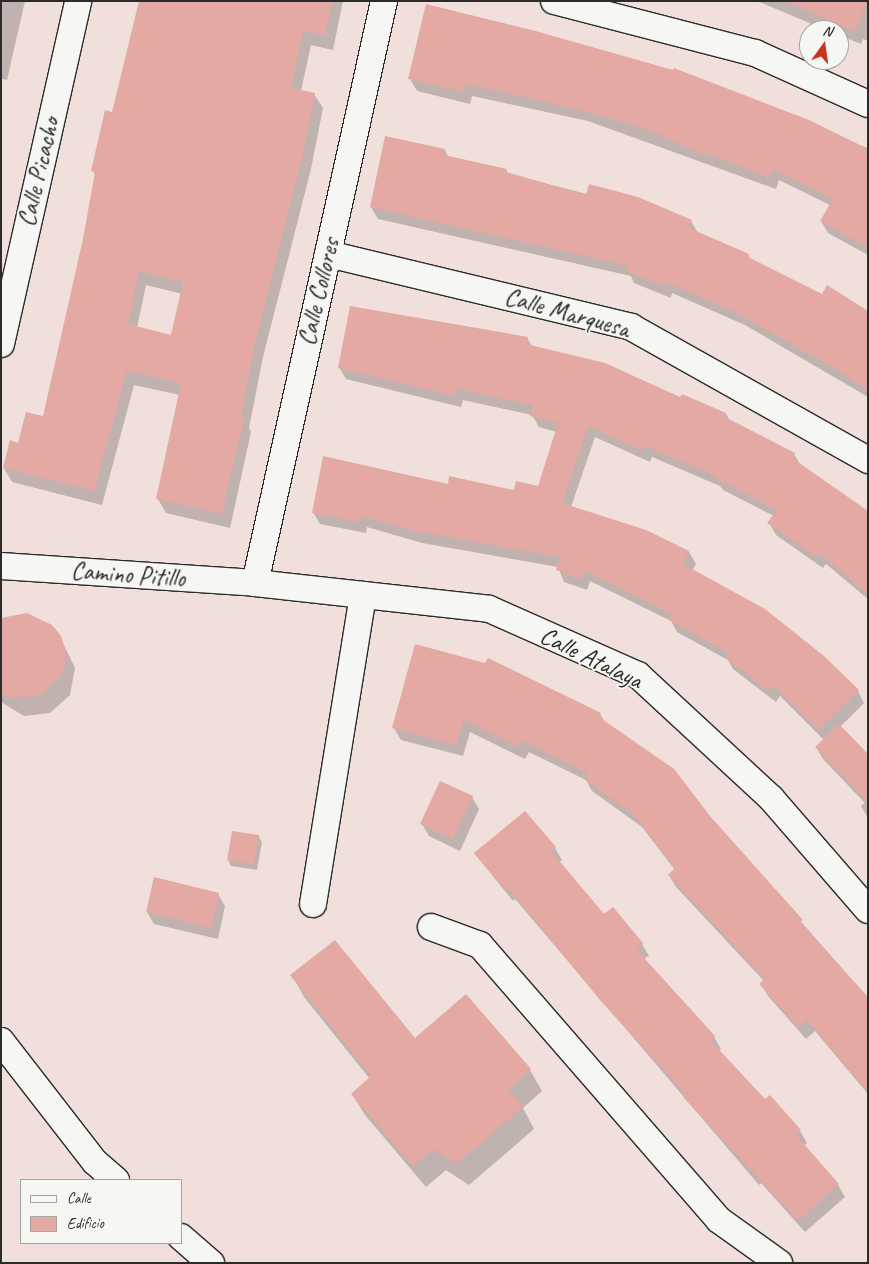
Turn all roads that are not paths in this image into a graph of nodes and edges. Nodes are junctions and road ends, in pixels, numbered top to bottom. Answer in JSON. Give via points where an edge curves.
{"nodes":[{"id":1,"x":78,"y":1,"type":"edge"},
{"id":2,"x":384,"y":1,"type":"edge"},
{"id":3,"x":554,"y":1,"type":"edge"},
{"id":4,"x":868,"y":104,"type":"edge"},
{"id":5,"x":328,"y":254,"type":"junction"},
{"id":6,"x":1,"y":344,"type":"edge"},
{"id":7,"x":868,"y":460,"type":"edge"},
{"id":8,"x":1,"y":566,"type":"edge"},
{"id":9,"x":255,"y":583,"type":"junction"},
{"id":10,"x":364,"y":595,"type":"junction"},
{"id":11,"x":313,"y":904,"type":"dead end"},
{"id":12,"x":868,"y":910,"type":"edge"},
{"id":13,"x":431,"y":927,"type":"dead end"},
{"id":14,"x":1,"y":1041,"type":"edge"},
{"id":15,"x":115,"y":1179,"type":"edge"},
{"id":16,"x":182,"y":1238,"type":"edge"},
{"id":17,"x":210,"y":1263,"type":"edge"},
{"id":18,"x":779,"y":1263,"type":"edge"}],
"edges":[{"from":1,"to":6,"type":"street","name":"Calle Picacho"},
{"from":2,"to":5,"type":"street","name":"Calle Collores"},
{"from":3,"to":4,"type":"street","via":[[755,53]]},
{"from":5,"to":7,"type":"street","name":"Calle Marquesa","via":[[632,327]]},
{"from":5,"to":9,"type":"street","name":"Calle Collores"},
{"from":8,"to":9,"type":"street","name":"Camino Pitillo"},
{"from":9,"to":10,"type":"street","name":"Calle Atalaya"},
{"from":10,"to":11,"type":"street"},
{"from":10,"to":12,"type":"street","name":"Calle Atalaya","via":[[489,609],[638,675],[771,798]]},
{"from":13,"to":18,"type":"street","via":[[480,945],[719,1220]]},
{"from":14,"to":15,"type":"street","via":[[95,1162]]},
{"from":16,"to":17,"type":"street"}]}
